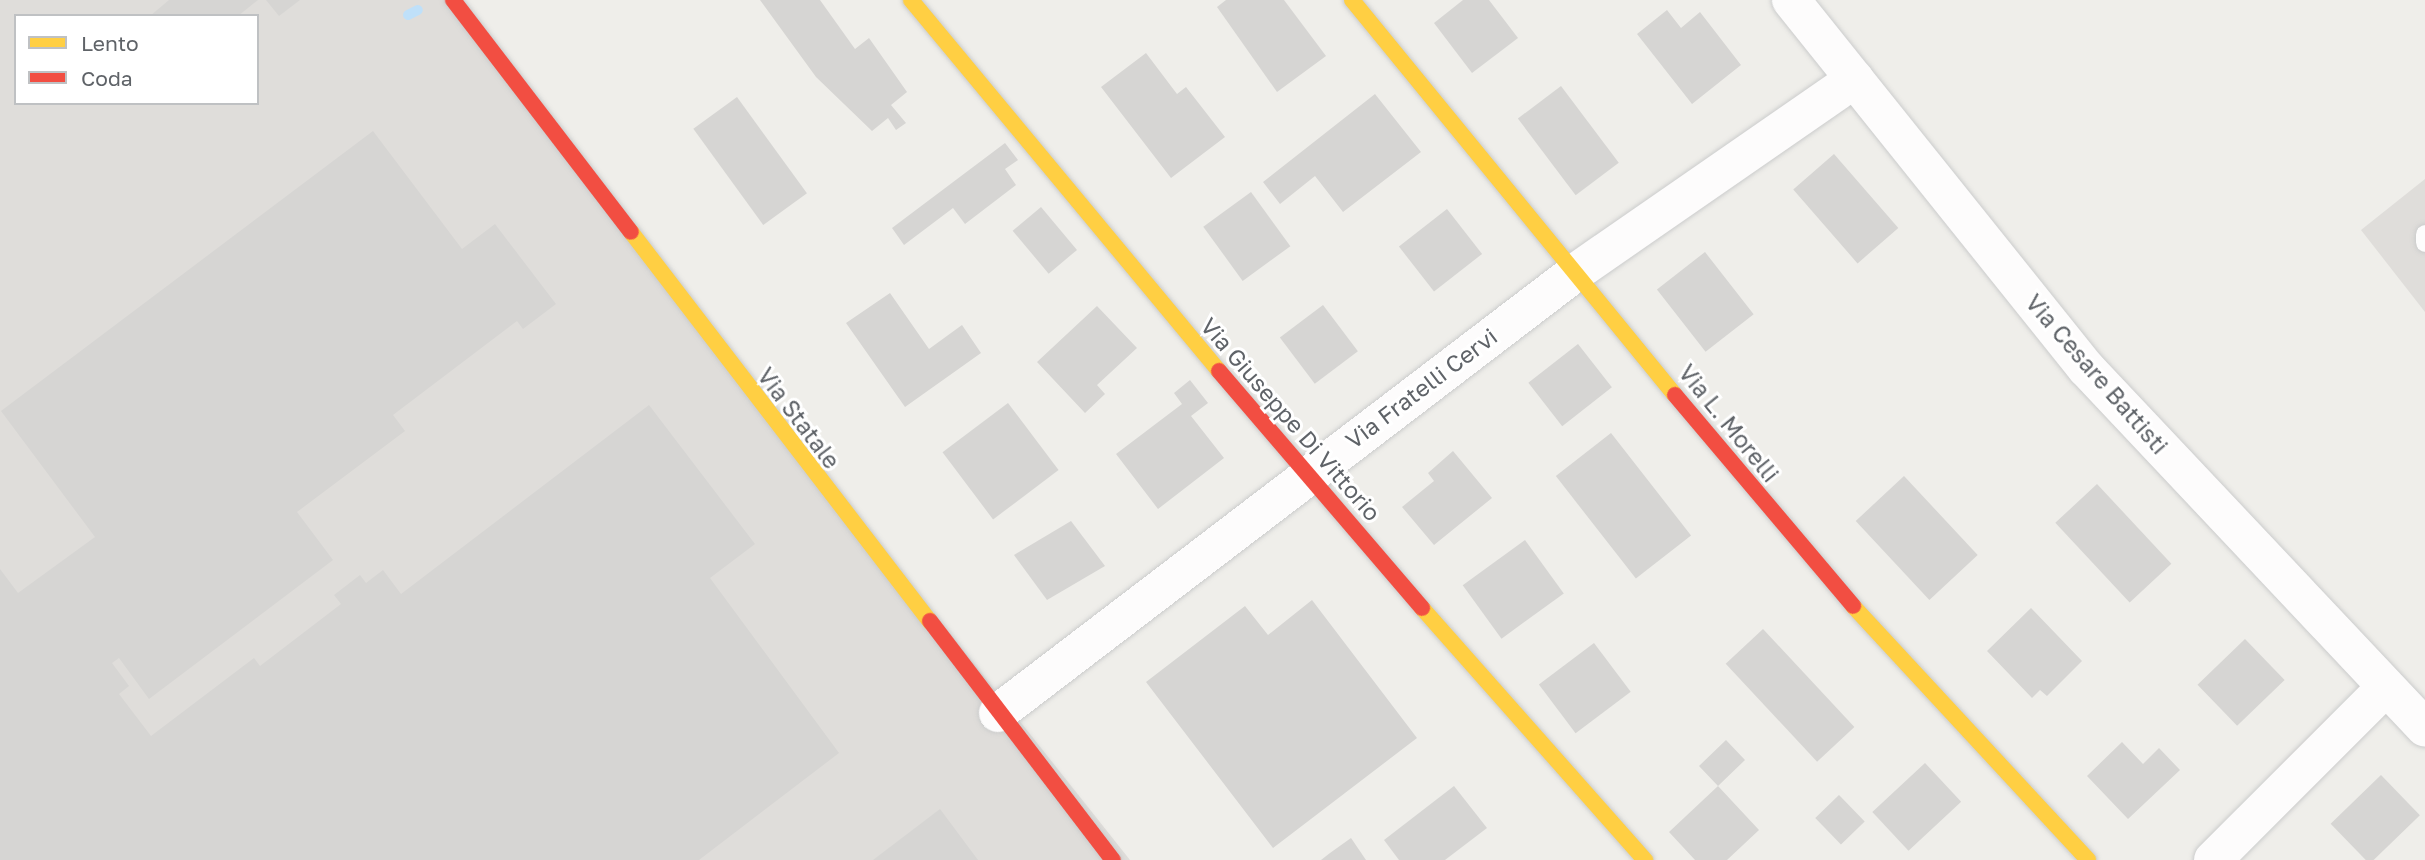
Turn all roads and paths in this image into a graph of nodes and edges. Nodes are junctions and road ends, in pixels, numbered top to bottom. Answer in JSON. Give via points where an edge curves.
{"nodes":[{"id":1,"x":453,"y":0,"type":"edge"},
{"id":2,"x":911,"y":0,"type":"edge"},
{"id":3,"x":1352,"y":0,"type":"edge"},
{"id":4,"x":1791,"y":0,"type":"edge"},
{"id":5,"x":1855,"y":79,"type":"junction"},
{"id":6,"x":2425,"y":234,"type":"edge"},
{"id":7,"x":2425,"y":242,"type":"edge"},
{"id":8,"x":1576,"y":272,"type":"junction"},
{"id":9,"x":1307,"y":473,"type":"junction"},
{"id":10,"x":2385,"y":688,"type":"junction"},
{"id":11,"x":998,"y":713,"type":"junction"},
{"id":12,"x":2425,"y":728,"type":"edge"},
{"id":13,"x":1113,"y":860,"type":"edge"},
{"id":14,"x":1645,"y":860,"type":"edge"},
{"id":15,"x":2088,"y":860,"type":"edge"},
{"id":16,"x":2213,"y":860,"type":"edge"}],
"edges":[{"from":1,"to":11,"type":"street","name":"Via Statale"},
{"from":2,"to":9,"type":"street","name":"Via Giuseppe Di Vittorio"},
{"from":3,"to":8,"type":"street","name":"Via L. Morelli"},
{"from":4,"to":5,"type":"street","name":"Via Cesare Battisti"},
{"from":5,"to":8,"type":"street","name":"Via Fratelli Cervi"},
{"from":5,"to":10,"type":"street","name":"Via Cesare Battisti","via":[[2086,368]]},
{"from":6,"to":7,"type":"lane"},
{"from":8,"to":9,"type":"street","name":"Via Fratelli Cervi"},
{"from":8,"to":15,"type":"street","name":"Via L. Morelli","via":[[1802,550]]},
{"from":9,"to":11,"type":"street","name":"Via Fratelli Cervi"},
{"from":9,"to":14,"type":"street","name":"Via Giuseppe Di Vittorio"},
{"from":10,"to":12,"type":"street","name":"Via Cesare Battisti"},
{"from":10,"to":16,"type":"street"},
{"from":11,"to":13,"type":"street","name":"Via Statale"}]}
